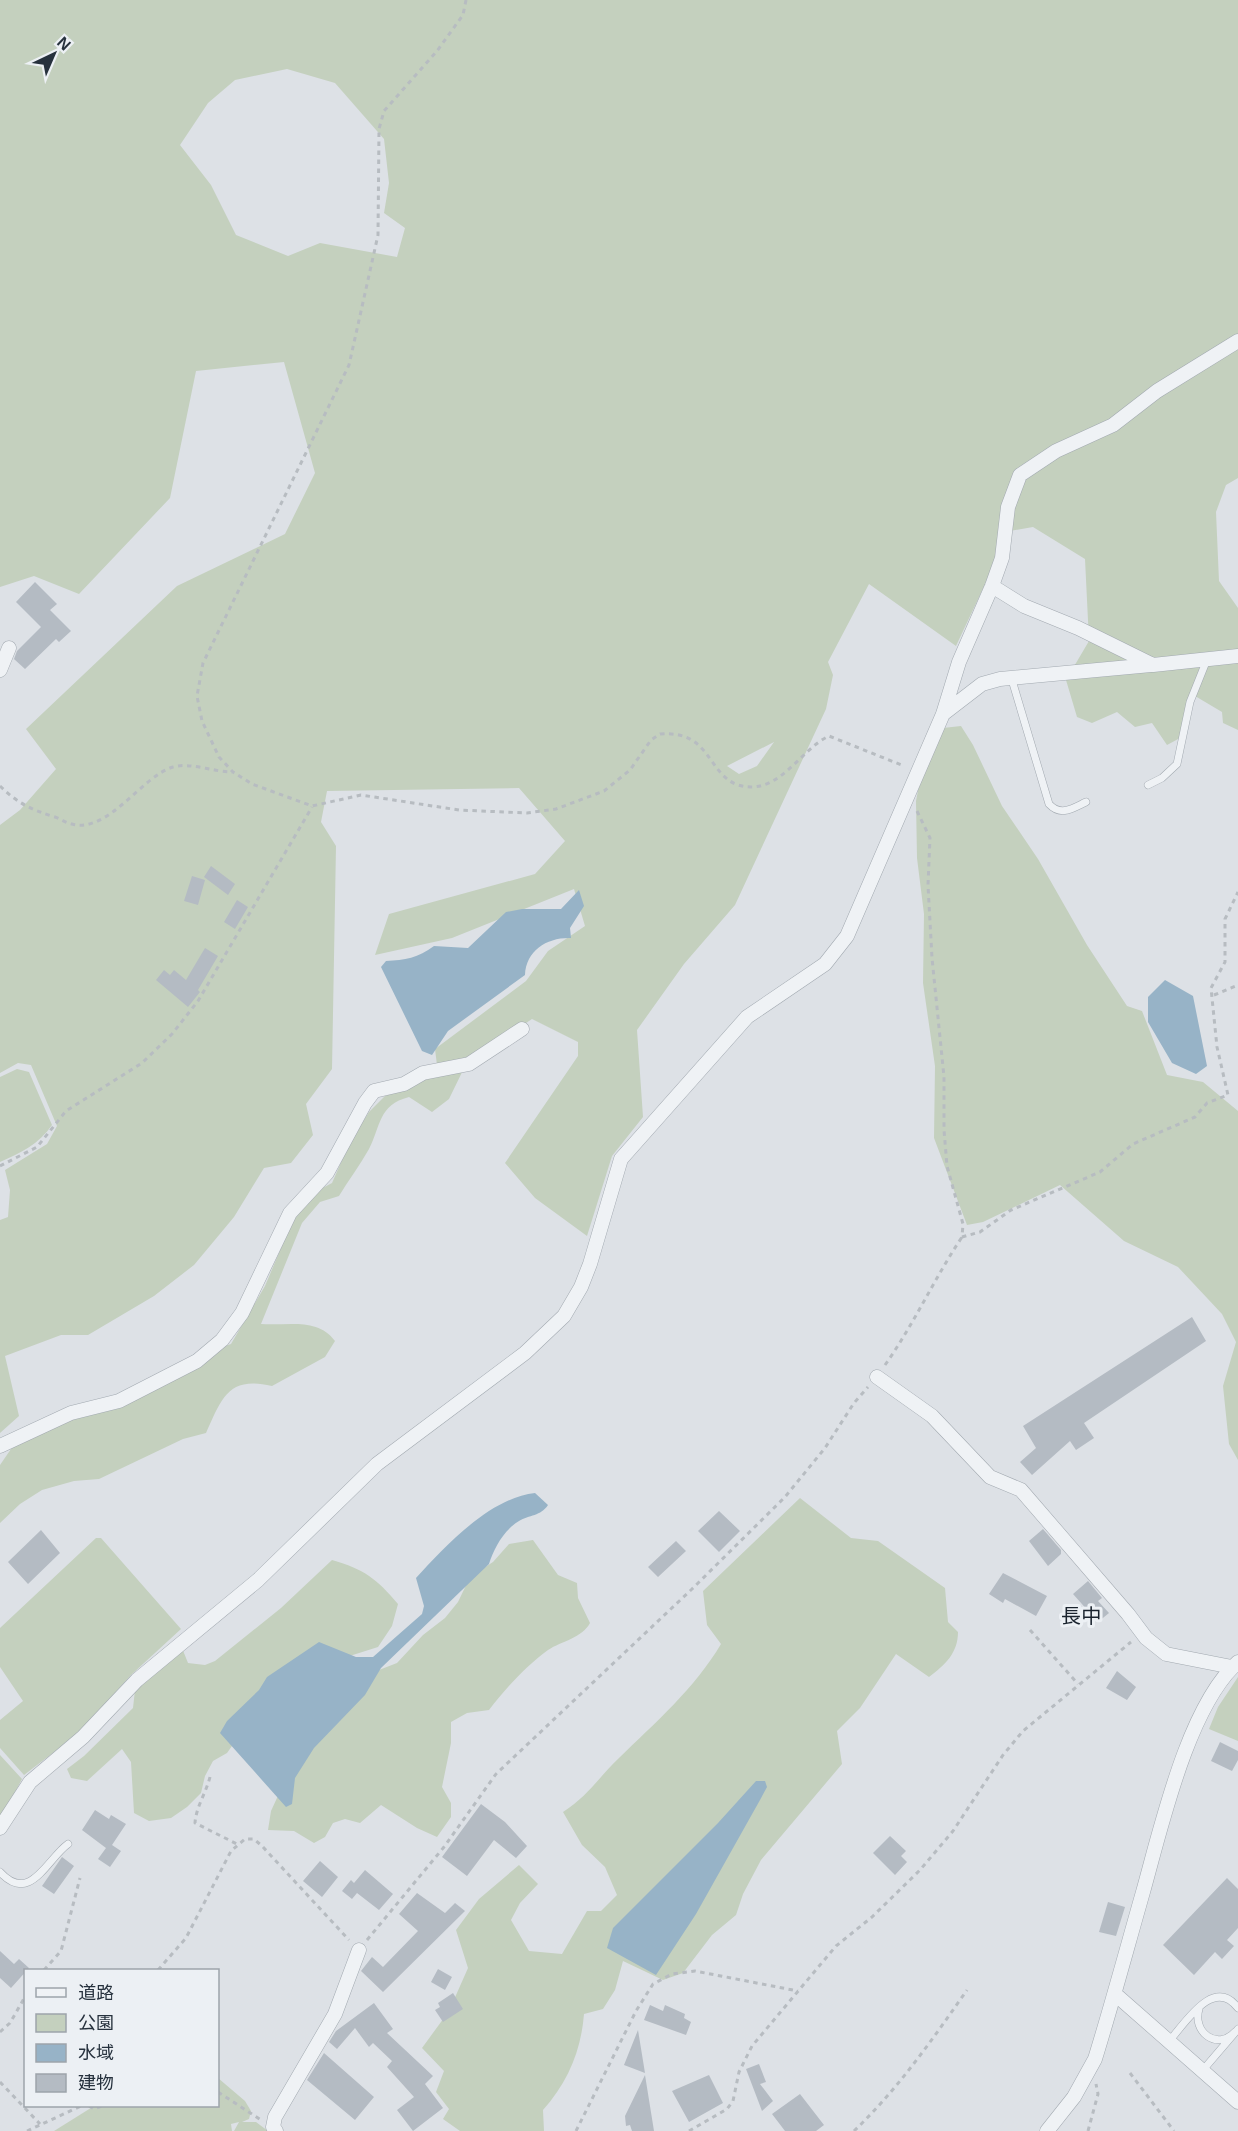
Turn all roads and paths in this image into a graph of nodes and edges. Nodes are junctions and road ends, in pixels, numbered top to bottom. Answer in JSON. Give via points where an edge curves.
{"nodes":[{"id":1,"x":466,"y":0,"type":"edge"},
{"id":2,"x":1238,"y":341,"type":"edge"},
{"id":3,"x":992,"y":586,"type":"junction"},
{"id":4,"x":9,"y":648,"type":"dead end"},
{"id":5,"x":1238,"y":656,"type":"edge"},
{"id":6,"x":1206,"y":662,"type":"junction"},
{"id":7,"x":1153,"y":665,"type":"junction"},
{"id":8,"x":0,"y":670,"type":"edge"},
{"id":9,"x":1012,"y":680,"type":"junction"},
{"id":10,"x":943,"y":714,"type":"junction"},
{"id":11,"x":917,"y":771,"type":"junction"},
{"id":12,"x":233,"y":772,"type":"junction"},
{"id":13,"x":1148,"y":785,"type":"dead end"},
{"id":14,"x":0,"y":786,"type":"edge"},
{"id":15,"x":1086,"y":802,"type":"dead end"},
{"id":16,"x":905,"y":803,"type":"junction"},
{"id":17,"x":312,"y":806,"type":"junction"},
{"id":18,"x":1238,"y":892,"type":"edge"},
{"id":19,"x":1238,"y":985,"type":"edge"},
{"id":20,"x":1214,"y":996,"type":"junction"},
{"id":21,"x":522,"y":1029,"type":"dead end"},
{"id":22,"x":0,"y":1166,"type":"edge"},
{"id":23,"x":962,"y":1238,"type":"junction"},
{"id":24,"x":877,"y":1377,"type":"junction"},
{"id":25,"x":0,"y":1446,"type":"edge"},
{"id":26,"x":1030,"y":1630,"type":"dead end"},
{"id":27,"x":1142,"y":1633,"type":"junction"},
{"id":28,"x":1235,"y":1664,"type":"edge"},
{"id":29,"x":1078,"y":1684,"type":"junction"},
{"id":30,"x":210,"y":1778,"type":"dead end"},
{"id":31,"x":0,"y":1828,"type":"edge"},
{"id":32,"x":68,"y":1844,"type":"dead end"},
{"id":33,"x":237,"y":1844,"type":"junction"},
{"id":34,"x":0,"y":1872,"type":"edge"},
{"id":35,"x":80,"y":1878,"type":"dead end"},
{"id":36,"x":358,"y":1950,"type":"junction"},
{"id":37,"x":46,"y":1969,"type":"edge"},
{"id":38,"x":160,"y":1969,"type":"edge"},
{"id":39,"x":967,"y":1990,"type":"dead end"},
{"id":40,"x":798,"y":1991,"type":"junction"},
{"id":41,"x":1114,"y":1994,"type":"junction"},
{"id":42,"x":24,"y":1998,"type":"edge"},
{"id":43,"x":1202,"y":2004,"type":"junction"},
{"id":44,"x":1238,"y":2008,"type":"edge"},
{"id":45,"x":1237,"y":2031,"type":"edge"},
{"id":46,"x":0,"y":2032,"type":"edge"},
{"id":47,"x":1170,"y":2040,"type":"junction"},
{"id":48,"x":1203,"y":2070,"type":"junction"},
{"id":49,"x":1089,"y":2073,"type":"junction"},
{"id":50,"x":1130,"y":2073,"type":"dead end"},
{"id":51,"x":0,"y":2082,"type":"edge"},
{"id":52,"x":219,"y":2093,"type":"edge"},
{"id":53,"x":1238,"y":2102,"type":"edge"},
{"id":54,"x":79,"y":2107,"type":"edge"},
{"id":55,"x":40,"y":2124,"type":"junction"},
{"id":56,"x":274,"y":2129,"type":"edge"},
{"id":57,"x":1171,"y":2130,"type":"edge"},
{"id":58,"x":27,"y":2131,"type":"edge"},
{"id":59,"x":576,"y":2131,"type":"edge"},
{"id":60,"x":689,"y":2131,"type":"edge"},
{"id":61,"x":854,"y":2131,"type":"edge"},
{"id":62,"x":1047,"y":2131,"type":"edge"},
{"id":63,"x":1088,"y":2131,"type":"edge"}],
"edges":[{"from":1,"to":12,"type":"path","via":[[463,15],[437,51],[384,111],[379,129],[378,235],[350,365],[203,663],[197,696],[202,721],[219,757]]},
{"from":2,"to":3,"type":"street","via":[[1157,391],[1113,425],[1056,450],[1020,475],[1008,507],[1002,558]]},
{"from":3,"to":7,"type":"street","via":[[1024,606]]},
{"from":3,"to":10,"type":"street","via":[[959,662]]},
{"from":4,"to":8,"type":"street"},
{"from":5,"to":6,"type":"street"},
{"from":6,"to":7,"type":"street"},
{"from":6,"to":13,"type":"lane","via":[[1190,702],[1177,764]]},
{"from":7,"to":9,"type":"street"},
{"from":9,"to":10,"type":"street","via":[[982,684]]},
{"from":9,"to":15,"type":"lane","via":[[1049,804],[1067,811]]},
{"from":10,"to":11,"type":"street"},
{"from":11,"to":16,"type":"street"},
{"from":11,"to":17,"type":"path","via":[[829,736],[777,778],[760,785],[739,785],[700,746],[686,736],[668,733],[651,741],[630,771],[604,791],[556,809],[527,813],[459,810],[361,795]]},
{"from":12,"to":14,"type":"path","via":[[174,766],[107,815],[85,825],[73,825],[29,810]]},
{"from":12,"to":17,"type":"path","via":[[252,784]]},
{"from":16,"to":23,"type":"path","via":[[917,811],[930,838],[932,958],[944,1077],[944,1130],[947,1166],[963,1224]]},
{"from":16,"to":31,"type":"street","via":[[851,927],[833,956],[747,1017],[621,1159],[590,1264],[564,1316],[525,1353],[377,1464],[258,1580],[137,1680],[83,1737],[30,1782]]},
{"from":17,"to":22,"type":"path","via":[[198,1000],[172,1034],[142,1063],[66,1111],[37,1147]]},
{"from":18,"to":20,"type":"path","via":[[1225,919],[1225,962],[1212,988]]},
{"from":19,"to":20,"type":"path"},
{"from":20,"to":23,"type":"path","via":[[1217,1047],[1228,1095],[1207,1103],[1195,1117],[1133,1144],[1100,1172],[1011,1210],[980,1232]]},
{"from":21,"to":25,"type":"street","via":[[470,1064],[423,1073],[404,1084],[374,1091],[327,1173],[290,1213],[242,1313],[222,1340],[197,1361],[119,1401],[71,1413]]},
{"from":23,"to":24,"type":"path","via":[[936,1276],[911,1328]]},
{"from":24,"to":27,"type":"street","via":[[932,1416],[990,1477],[1021,1490]]},
{"from":24,"to":36,"type":"path","via":[[785,1497],[496,1774],[444,1847]]},
{"from":26,"to":29,"type":"path"},
{"from":27,"to":28,"type":"street","via":[[1166,1654]]},
{"from":27,"to":29,"type":"path"},
{"from":28,"to":41,"type":"street","via":[[1202,1714],[1177,1777]]},
{"from":29,"to":40,"type":"path","via":[[1023,1731],[920,1870],[873,1917],[836,1946]]},
{"from":30,"to":33,"type":"path","via":[[195,1812],[195,1823]]},
{"from":32,"to":34,"type":"lane","via":[[57,1852],[41,1875],[26,1883],[16,1883]]},
{"from":33,"to":36,"type":"path","via":[[254,1839],[262,1846]]},
{"from":33,"to":38,"type":"path","via":[[199,1917]]},
{"from":35,"to":37,"type":"path","via":[[61,1951]]},
{"from":36,"to":56,"type":"street","via":[[335,2014],[275,2117]]},
{"from":39,"to":61,"type":"path","via":[[882,2105]]},
{"from":40,"to":59,"type":"path","via":[[695,1971],[672,1974],[653,1984]]},
{"from":40,"to":60,"type":"path","via":[[745,2057],[733,2102]]},
{"from":41,"to":47,"type":"street"},
{"from":41,"to":49,"type":"street"},
{"from":42,"to":46,"type":"path"},
{"from":43,"to":44,"type":"lane","via":[[1221,1996]]},
{"from":43,"to":45,"type":"lane","via":[[1197,2023],[1204,2035],[1218,2041]]},
{"from":43,"to":47,"type":"lane"},
{"from":45,"to":48,"type":"lane"},
{"from":47,"to":48,"type":"street"},
{"from":48,"to":53,"type":"street"},
{"from":49,"to":62,"type":"street"},
{"from":49,"to":63,"type":"path","via":[[1099,2089]]},
{"from":50,"to":57,"type":"path"},
{"from":51,"to":55,"type":"path"},
{"from":52,"to":56,"type":"path"},
{"from":54,"to":55,"type":"path"},
{"from":55,"to":58,"type":"path"}]}
